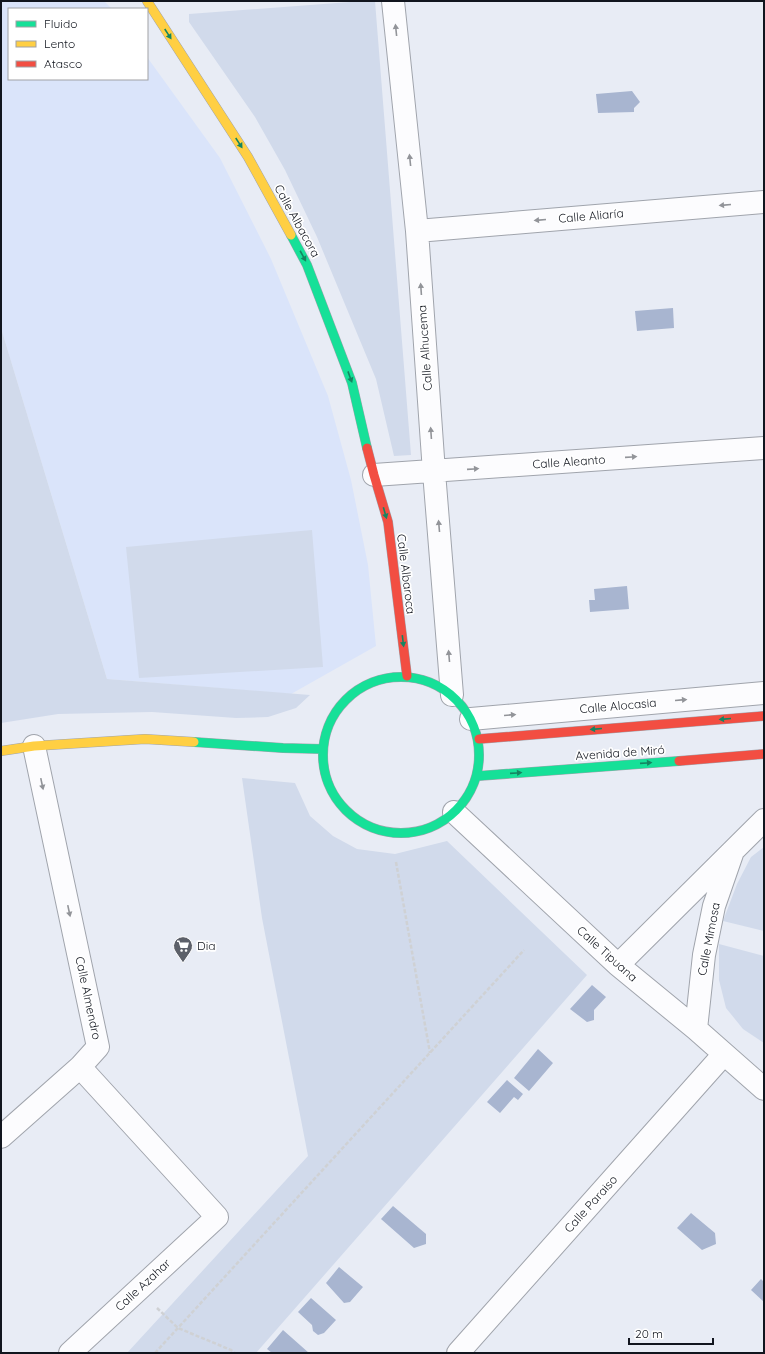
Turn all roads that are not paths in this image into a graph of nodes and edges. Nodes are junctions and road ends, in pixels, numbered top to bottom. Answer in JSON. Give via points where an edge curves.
{"nodes":[{"id":1,"x":147,"y":1,"type":"edge"},
{"id":2,"x":393,"y":1,"type":"edge"},
{"id":3,"x":764,"y":202,"type":"edge"},
{"id":4,"x":417,"y":231,"type":"junction"},
{"id":5,"x":764,"y":448,"type":"edge"},
{"id":6,"x":434,"y":472,"type":"junction"},
{"id":7,"x":374,"y":475,"type":"junction"},
{"id":8,"x":407,"y":676,"type":"junction"},
{"id":9,"x":764,"y":693,"type":"edge"},
{"id":10,"x":452,"y":695,"type":"junction"},
{"id":11,"x":764,"y":716,"type":"edge"},
{"id":12,"x":471,"y":719,"type":"junction"},
{"id":13,"x":479,"y":739,"type":"junction"},
{"id":14,"x":34,"y":746,"type":"junction"},
{"id":15,"x":322,"y":749,"type":"junction"},
{"id":16,"x":1,"y":751,"type":"edge"},
{"id":17,"x":764,"y":754,"type":"edge"},
{"id":18,"x":478,"y":776,"type":"junction"},
{"id":19,"x":454,"y":812,"type":"junction"},
{"id":20,"x":764,"y":820,"type":"edge"},
{"id":21,"x":733,"y":851,"type":"junction"},
{"id":22,"x":618,"y":965,"type":"junction"},
{"id":23,"x":696,"y":1029,"type":"junction"},
{"id":24,"x":724,"y":1054,"type":"junction"},
{"id":25,"x":80,"y":1067,"type":"junction"},
{"id":26,"x":764,"y":1089,"type":"edge"},
{"id":27,"x":1,"y":1137,"type":"edge"},
{"id":28,"x":70,"y":1353,"type":"edge"},
{"id":29,"x":458,"y":1353,"type":"edge"}],
"edges":[{"from":1,"to":7,"type":"main road","name":"Calle Albacora","one_way":true,"via":[[248,157],[307,265],[352,383]]},
{"from":4,"to":2,"type":"street","name":"Calle Alhucema","one_way":true},
{"from":3,"to":4,"type":"street","name":"Calle Aliaría","one_way":true},
{"from":6,"to":4,"type":"street","name":"Calle Alhucema","one_way":true},
{"from":6,"to":5,"type":"street","name":"Calle Aleanto","one_way":true},
{"from":6,"to":7,"type":"street","name":"Calle Aleanto"},
{"from":10,"to":6,"type":"street","name":"Calle Alhucema","one_way":true},
{"from":7,"to":8,"type":"main road","name":"Calle Albaroca","one_way":true,"via":[[388,522]]},
{"from":8,"to":10,"type":"main road","via":[[431,682]]},
{"from":8,"to":15,"type":"main road","via":[[382,678],[360,688],[340,704],[328,726]]},
{"from":12,"to":9,"type":"street","name":"Calle Alocasia","one_way":true},
{"from":10,"to":12,"type":"main road"},
{"from":11,"to":13,"type":"main road","name":"Avenida de Miró","one_way":true},
{"from":12,"to":13,"type":"main road"},
{"from":13,"to":18,"type":"main road"},
{"from":14,"to":15,"type":"main road","via":[[145,739]]},
{"from":14,"to":16,"type":"main road"},
{"from":14,"to":25,"type":"street","name":"Calle Almendro","one_way":true,"via":[[98,1047]]},
{"from":15,"to":19,"type":"main road","via":[[324,775],[335,798],[352,817],[374,830],[400,834],[425,830],[448,819]]},
{"from":18,"to":17,"type":"main road","name":"Avenida de Miró","one_way":true},
{"from":18,"to":19,"type":"main road","via":[[466,800]]},
{"from":19,"to":22,"type":"street","name":"Calle Tipuana"},
{"from":20,"to":21,"type":"street","name":"Calle Mimosa"},
{"from":21,"to":22,"type":"street","name":"Calle Mimosa"},
{"from":21,"to":23,"type":"street","name":"Calle Mimosa","via":[[714,906],[705,948]]},
{"from":22,"to":23,"type":"street","name":"Calle Tipuana"},
{"from":23,"to":24,"type":"street","name":"Calle Tipuana"},
{"from":24,"to":26,"type":"street","name":"Calle Tipuana"},
{"from":24,"to":29,"type":"street","name":"Calle Paraiso"},
{"from":25,"to":27,"type":"street"},
{"from":25,"to":28,"type":"street","name":"Calle Azahar","via":[[217,1217]]}]}
